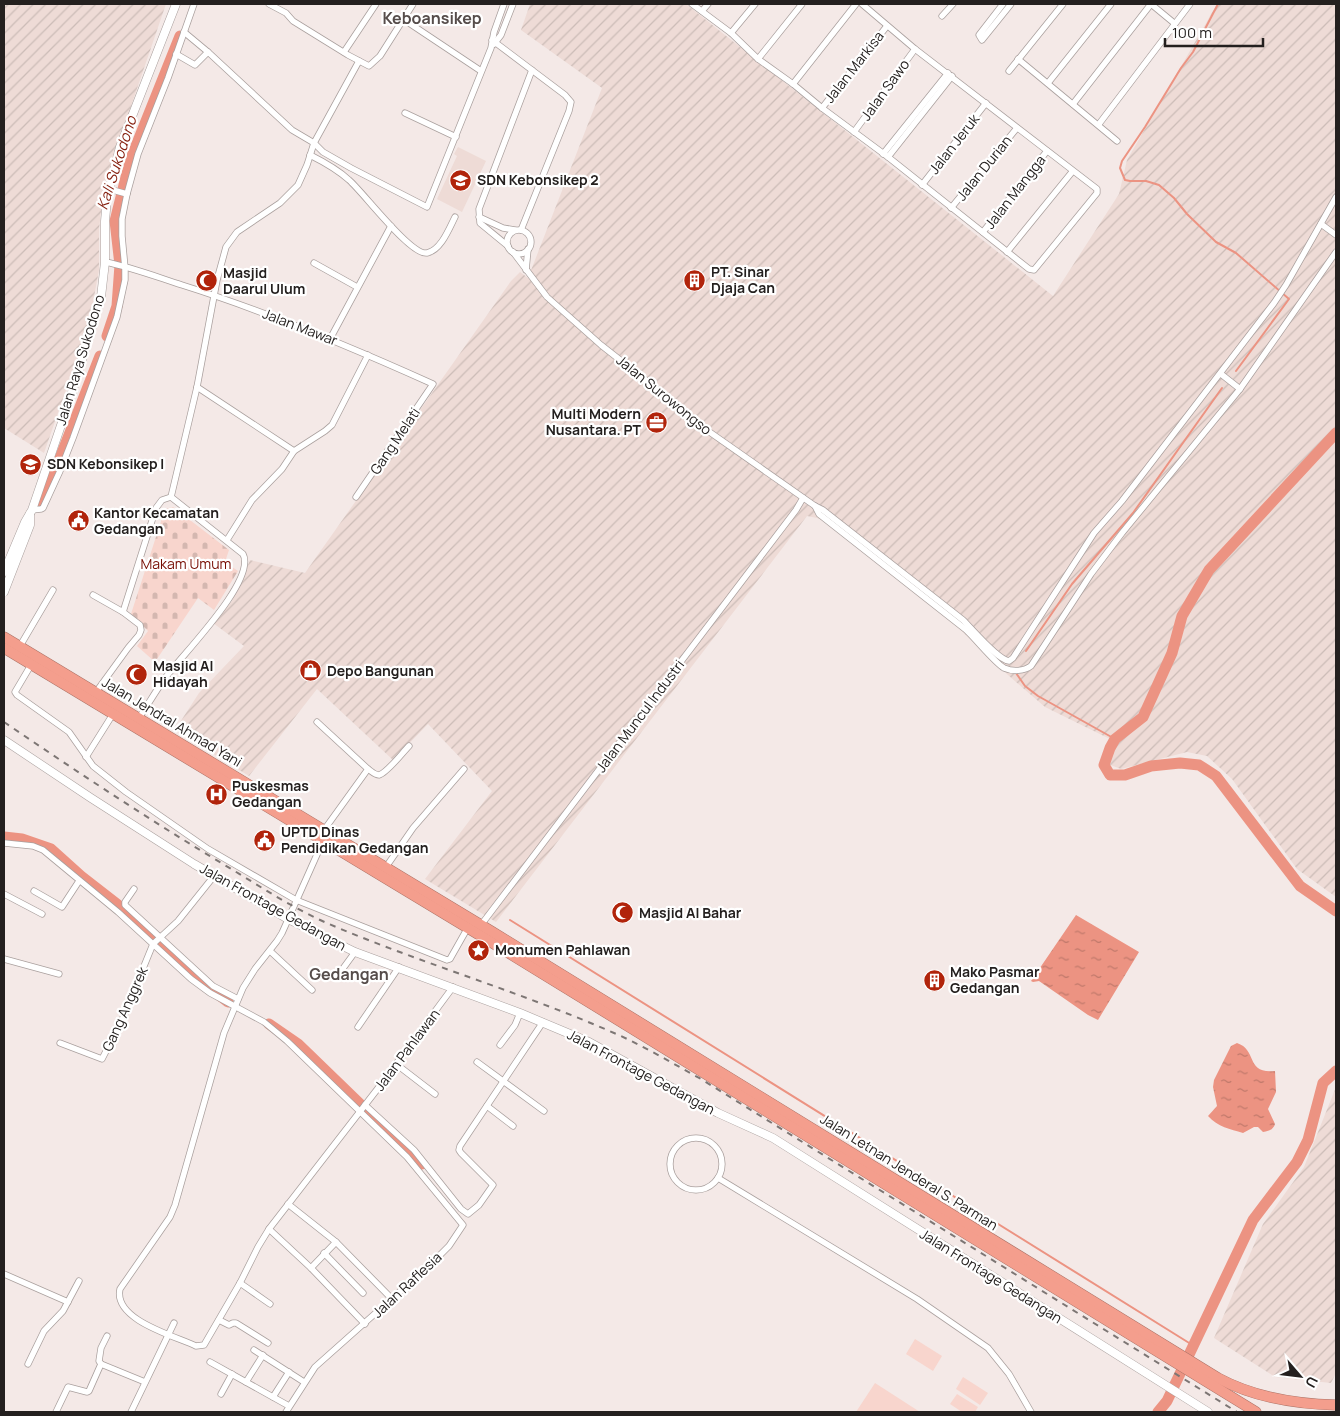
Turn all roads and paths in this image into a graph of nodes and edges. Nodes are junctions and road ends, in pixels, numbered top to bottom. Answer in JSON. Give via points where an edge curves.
{"nodes":[{"id":1,"x":176,"y":4,"type":"edge"},
{"id":2,"x":194,"y":4,"type":"edge"},
{"id":3,"x":269,"y":4,"type":"edge"},
{"id":4,"x":287,"y":4,"type":"edge"},
{"id":5,"x":376,"y":4,"type":"edge"},
{"id":6,"x":413,"y":4,"type":"edge"},
{"id":7,"x":504,"y":4,"type":"edge"},
{"id":8,"x":512,"y":4,"type":"edge"},
{"id":9,"x":692,"y":4,"type":"edge"},
{"id":10,"x":708,"y":4,"type":"edge"},
{"id":11,"x":755,"y":4,"type":"edge"},
{"id":12,"x":802,"y":4,"type":"edge"},
{"id":13,"x":856,"y":4,"type":"edge"},
{"id":14,"x":862,"y":4,"type":"edge"},
{"id":15,"x":950,"y":4,"type":"edge"},
{"id":16,"x":1003,"y":4,"type":"edge"},
{"id":17,"x":1011,"y":4,"type":"edge"},
{"id":18,"x":1063,"y":4,"type":"edge"},
{"id":19,"x":1111,"y":4,"type":"edge"},
{"id":20,"x":1151,"y":4,"type":"edge"},
{"id":21,"x":1190,"y":4,"type":"edge"},
{"id":22,"x":702,"y":12,"type":"junction"},
{"id":23,"x":286,"y":13,"type":"junction"},
{"id":24,"x":942,"y":16,"type":"dead end"},
{"id":25,"x":403,"y":19,"type":"junction"},
{"id":26,"x":1174,"y":23,"type":"junction"},
{"id":27,"x":887,"y":26,"type":"junction"},
{"id":28,"x":184,"y":32,"type":"junction"},
{"id":29,"x":731,"y":33,"type":"junction"},
{"id":30,"x":494,"y":41,"type":"junction"},
{"id":31,"x":915,"y":48,"type":"junction"},
{"id":32,"x":208,"y":52,"type":"junction"},
{"id":33,"x":344,"y":52,"type":"junction"},
{"id":34,"x":176,"y":54,"type":"junction"},
{"id":35,"x":758,"y":58,"type":"junction"},
{"id":36,"x":1018,"y":59,"type":"junction"},
{"id":37,"x":359,"y":61,"type":"junction"},
{"id":38,"x":532,"y":70,"type":"junction"},
{"id":39,"x":481,"y":71,"type":"junction"},
{"id":40,"x":1010,"y":71,"type":"dead end"},
{"id":41,"x":950,"y":75,"type":"junction"},
{"id":42,"x":1048,"y":83,"type":"junction"},
{"id":43,"x":794,"y":84,"type":"junction"},
{"id":44,"x":986,"y":103,"type":"junction"},
{"id":45,"x":1073,"y":104,"type":"junction"},
{"id":46,"x":822,"y":108,"type":"junction"},
{"id":47,"x":405,"y":113,"type":"dead end"},
{"id":48,"x":1099,"y":124,"type":"junction"},
{"id":49,"x":1017,"y":128,"type":"junction"},
{"id":50,"x":854,"y":132,"type":"junction"},
{"id":51,"x":456,"y":137,"type":"junction"},
{"id":52,"x":1117,"y":141,"type":"dead end"},
{"id":53,"x":312,"y":147,"type":"junction"},
{"id":54,"x":1047,"y":151,"type":"junction"},
{"id":55,"x":886,"y":156,"type":"junction"},
{"id":56,"x":1072,"y":172,"type":"junction"},
{"id":57,"x":922,"y":185,"type":"junction"},
{"id":58,"x":111,"y":190,"type":"junction"},
{"id":59,"x":126,"y":193,"type":"junction"},
{"id":60,"x":1336,"y":197,"type":"edge"},
{"id":61,"x":951,"y":208,"type":"junction"},
{"id":62,"x":455,"y":217,"type":"dead end"},
{"id":63,"x":479,"y":217,"type":"junction"},
{"id":64,"x":1321,"y":224,"type":"junction"},
{"id":65,"x":391,"y":226,"type":"junction"},
{"id":66,"x":518,"y":230,"type":"junction"},
{"id":67,"x":983,"y":232,"type":"junction"},
{"id":68,"x":1336,"y":235,"type":"edge"},
{"id":69,"x":508,"y":246,"type":"junction"},
{"id":70,"x":528,"y":249,"type":"junction"},
{"id":71,"x":513,"y":252,"type":"junction"},
{"id":72,"x":1007,"y":252,"type":"junction"},
{"id":73,"x":1336,"y":252,"type":"edge"},
{"id":74,"x":108,"y":262,"type":"junction"},
{"id":75,"x":314,"y":263,"type":"dead end"},
{"id":76,"x":124,"y":267,"type":"junction"},
{"id":77,"x":526,"y":270,"type":"junction"},
{"id":78,"x":357,"y":286,"type":"junction"},
{"id":79,"x":213,"y":295,"type":"junction"},
{"id":80,"x":330,"y":339,"type":"junction"},
{"id":81,"x":368,"y":355,"type":"junction"},
{"id":82,"x":1222,"y":375,"type":"junction"},
{"id":83,"x":433,"y":384,"type":"joint"},
{"id":84,"x":197,"y":387,"type":"junction"},
{"id":85,"x":1237,"y":387,"type":"junction"},
{"id":86,"x":294,"y":451,"type":"junction"},
{"id":87,"x":172,"y":497,"type":"junction"},
{"id":88,"x":356,"y":498,"type":"dead end"},
{"id":89,"x":803,"y":498,"type":"junction"},
{"id":90,"x":815,"y":506,"type":"junction"},
{"id":91,"x":31,"y":512,"type":"junction"},
{"id":92,"x":227,"y":540,"type":"junction"},
{"id":93,"x":4,"y":572,"type":"edge"},
{"id":94,"x":52,"y":590,"type":"dead end"},
{"id":95,"x":4,"y":592,"type":"edge"},
{"id":96,"x":93,"y":595,"type":"dead end"},
{"id":97,"x":123,"y":612,"type":"junction"},
{"id":98,"x":4,"y":637,"type":"edge"},
{"id":99,"x":20,"y":646,"type":"junction"},
{"id":100,"x":4,"y":648,"type":"edge"},
{"id":101,"x":31,"y":665,"type":"junction"},
{"id":102,"x":96,"y":692,"type":"junction"},
{"id":103,"x":112,"y":714,"type":"junction"},
{"id":104,"x":139,"y":718,"type":"junction"},
{"id":105,"x":317,"y":722,"type":"dead end"},
{"id":106,"x":4,"y":740,"type":"edge"},
{"id":107,"x":409,"y":746,"type":"dead end"},
{"id":108,"x":86,"y":757,"type":"junction"},
{"id":109,"x":368,"y":769,"type":"junction"},
{"id":110,"x":464,"y":769,"type":"dead end"},
{"id":111,"x":324,"y":830,"type":"junction"},
{"id":112,"x":323,"y":841,"type":"junction"},
{"id":113,"x":4,"y":843,"type":"edge"},
{"id":114,"x":386,"y":867,"type":"junction"},
{"id":115,"x":214,"y":876,"type":"junction"},
{"id":116,"x":79,"y":881,"type":"junction"},
{"id":117,"x":134,"y":889,"type":"dead end"},
{"id":118,"x":34,"y":891,"type":"dead end"},
{"id":119,"x":4,"y":894,"type":"edge"},
{"id":120,"x":296,"y":900,"type":"junction"},
{"id":121,"x":42,"y":914,"type":"dead end"},
{"id":122,"x":288,"y":918,"type":"junction"},
{"id":123,"x":475,"y":929,"type":"junction"},
{"id":124,"x":157,"y":941,"type":"junction"},
{"id":125,"x":270,"y":951,"type":"junction"},
{"id":126,"x":355,"y":952,"type":"junction"},
{"id":127,"x":4,"y":959,"type":"edge"},
{"id":128,"x":399,"y":967,"type":"junction"},
{"id":129,"x":59,"y":974,"type":"dead end"},
{"id":130,"x":336,"y":978,"type":"dead end"},
{"id":131,"x":453,"y":987,"type":"junction"},
{"id":132,"x":312,"y":990,"type":"dead end"},
{"id":133,"x":236,"y":1003,"type":"junction"},
{"id":134,"x":520,"y":1012,"type":"junction"},
{"id":135,"x":544,"y":1022,"type":"junction"},
{"id":136,"x":358,"y":1027,"type":"dead end"},
{"id":137,"x":60,"y":1043,"type":"dead end"},
{"id":138,"x":500,"y":1045,"type":"dead end"},
{"id":139,"x":477,"y":1062,"type":"dead end"},
{"id":140,"x":396,"y":1064,"type":"junction"},
{"id":141,"x":503,"y":1082,"type":"junction"},
{"id":142,"x":434,"y":1094,"type":"dead end"},
{"id":143,"x":487,"y":1106,"type":"junction"},
{"id":144,"x":363,"y":1108,"type":"junction"},
{"id":145,"x":544,"y":1111,"type":"dead end"},
{"id":146,"x":513,"y":1126,"type":"dead end"},
{"id":147,"x":411,"y":1153,"type":"junction"},
{"id":148,"x":718,"y":1178,"type":"junction"},
{"id":149,"x":288,"y":1204,"type":"junction"},
{"id":150,"x":269,"y":1229,"type":"junction"},
{"id":151,"x":336,"y":1242,"type":"junction"},
{"id":152,"x":324,"y":1254,"type":"junction"},
{"id":153,"x":311,"y":1268,"type":"junction"},
{"id":154,"x":4,"y":1274,"type":"edge"},
{"id":155,"x":79,"y":1281,"type":"dead end"},
{"id":156,"x":240,"y":1283,"type":"junction"},
{"id":157,"x":363,"y":1293,"type":"dead end"},
{"id":158,"x":392,"y":1300,"type":"junction"},
{"id":159,"x":68,"y":1302,"type":"junction"},
{"id":160,"x":270,"y":1304,"type":"dead end"},
{"id":161,"x":219,"y":1320,"type":"junction"},
{"id":162,"x":174,"y":1323,"type":"dead end"},
{"id":163,"x":365,"y":1324,"type":"junction"},
{"id":164,"x":168,"y":1334,"type":"junction"},
{"id":165,"x":107,"y":1336,"type":"dead end"},
{"id":166,"x":268,"y":1343,"type":"dead end"},
{"id":167,"x":254,"y":1350,"type":"dead end"},
{"id":168,"x":262,"y":1355,"type":"junction"},
{"id":169,"x":210,"y":1362,"type":"dead end"},
{"id":170,"x":28,"y":1364,"type":"dead end"},
{"id":171,"x":101,"y":1364,"type":"junction"},
{"id":172,"x":1191,"y":1367,"type":"junction"},
{"id":173,"x":289,"y":1372,"type":"junction"},
{"id":174,"x":232,"y":1374,"type":"junction"},
{"id":175,"x":145,"y":1382,"type":"junction"},
{"id":176,"x":246,"y":1382,"type":"junction"},
{"id":177,"x":304,"y":1382,"type":"junction"},
{"id":178,"x":221,"y":1394,"type":"dead end"},
{"id":179,"x":273,"y":1397,"type":"junction"},
{"id":180,"x":1307,"y":1404,"type":"junction"},
{"id":181,"x":1336,"y":1404,"type":"edge"},
{"id":182,"x":289,"y":1406,"type":"junction"},
{"id":183,"x":1336,"y":1409,"type":"edge"},
{"id":184,"x":1288,"y":1411,"type":"dead end"},
{"id":185,"x":56,"y":1412,"type":"edge"},
{"id":186,"x":132,"y":1412,"type":"edge"},
{"id":187,"x":286,"y":1412,"type":"edge"},
{"id":188,"x":1031,"y":1412,"type":"edge"},
{"id":189,"x":1208,"y":1412,"type":"edge"},
{"id":190,"x":1256,"y":1412,"type":"edge"}],
"edges":[{"from":1,"to":58,"type":"street","name":"Jalan Raya Sukodono","via":[[120,147]]},
{"from":2,"to":28,"type":"street"},
{"from":3,"to":23,"type":"street"},
{"from":4,"to":23,"type":"street"},
{"from":5,"to":33,"type":"street"},
{"from":6,"to":25,"type":"street"},
{"from":7,"to":30,"type":"street"},
{"from":8,"to":30,"type":"street","via":[[501,35]]},
{"from":9,"to":22,"type":"street"},
{"from":10,"to":22,"type":"street"},
{"from":11,"to":29,"type":"street"},
{"from":12,"to":35,"type":"street"},
{"from":13,"to":43,"type":"street"},
{"from":14,"to":27,"type":"street"},
{"from":15,"to":24,"type":"street"},
{"from":16,"to":17,"type":"street","via":[[979,35],[982,40]]},
{"from":18,"to":36,"type":"street"},
{"from":19,"to":42,"type":"street"},
{"from":20,"to":26,"type":"street"},
{"from":20,"to":45,"type":"street"},
{"from":21,"to":26,"type":"street"},
{"from":22,"to":29,"type":"street"},
{"from":23,"to":33,"type":"street"},
{"from":25,"to":37,"type":"street","via":[[377,60],[369,66]]},
{"from":25,"to":39,"type":"street"},
{"from":26,"to":48,"type":"street"},
{"from":27,"to":31,"type":"street"},
{"from":27,"to":46,"type":"street","name":"Jalan Markisa"},
{"from":28,"to":32,"type":"street"},
{"from":28,"to":34,"type":"street"},
{"from":29,"to":35,"type":"street"},
{"from":30,"to":38,"type":"street"},
{"from":30,"to":39,"type":"street"},
{"from":31,"to":41,"type":"street"},
{"from":31,"to":50,"type":"street","name":"Jalan Sawo"},
{"from":32,"to":34,"type":"street","via":[[195,65]]},
{"from":32,"to":53,"type":"street"},
{"from":33,"to":37,"type":"street"},
{"from":34,"to":59,"type":"street"},
{"from":35,"to":43,"type":"street"},
{"from":36,"to":40,"type":"street"},
{"from":36,"to":42,"type":"street"},
{"from":37,"to":53,"type":"street"},
{"from":38,"to":63,"type":"street","via":[[480,204]]},
{"from":38,"to":66,"type":"street","via":[[571,104]]},
{"from":39,"to":51,"type":"street"},
{"from":41,"to":44,"type":"street"},
{"from":41,"to":55,"type":"street"},
{"from":42,"to":45,"type":"street"},
{"from":43,"to":46,"type":"street"},
{"from":44,"to":49,"type":"street"},
{"from":44,"to":57,"type":"street","name":"Jalan Jeruk"},
{"from":45,"to":48,"type":"street"},
{"from":46,"to":50,"type":"street"},
{"from":47,"to":51,"type":"street"},
{"from":48,"to":52,"type":"street"},
{"from":49,"to":54,"type":"street"},
{"from":49,"to":61,"type":"street","name":"Jalan Durian"},
{"from":50,"to":55,"type":"street"},
{"from":51,"to":53,"type":"street","via":[[427,207]]},
{"from":53,"to":65,"type":"street","via":[[351,181]]},
{"from":53,"to":79,"type":"street","via":[[298,185],[231,240]]},
{"from":54,"to":56,"type":"street"},
{"from":54,"to":67,"type":"street","name":"Jalan Mangga"},
{"from":55,"to":57,"type":"street"},
{"from":56,"to":72,"type":"street"},
{"from":56,"to":72,"type":"street","via":[[1097,190],[1091,201],[1034,270]]},
{"from":57,"to":61,"type":"street"},
{"from":58,"to":59,"type":"street"},
{"from":58,"to":74,"type":"street","name":"Jalan Raya Sukodono","via":[[104,220]]},
{"from":59,"to":76,"type":"street","via":[[122,227]]},
{"from":60,"to":64,"type":"street"},
{"from":61,"to":67,"type":"street"},
{"from":62,"to":65,"type":"street","via":[[434,250],[424,253],[414,249]]},
{"from":63,"to":66,"type":"street","via":[[502,228]]},
{"from":63,"to":69,"type":"street","via":[[480,223]]},
{"from":64,"to":68,"type":"street"},
{"from":64,"to":82,"type":"street","via":[[1283,289]]},
{"from":65,"to":78,"type":"street"},
{"from":66,"to":69,"type":"street","via":[[510,234]]},
{"from":66,"to":70,"type":"street","via":[[527,232],[531,244]]},
{"from":67,"to":72,"type":"street"},
{"from":69,"to":71,"type":"street"},
{"from":70,"to":71,"type":"street","via":[[518,254]]},
{"from":70,"to":77,"type":"street"},
{"from":71,"to":77,"type":"street","name":"Jalan Surowongso"},
{"from":73,"to":85,"type":"street"},
{"from":74,"to":76,"type":"street","name":"Jalan Mawar"},
{"from":74,"to":91,"type":"street","name":"Jalan Raya Sukodono","via":[[92,328]]},
{"from":75,"to":78,"type":"street"},
{"from":76,"to":79,"type":"street","name":"Jalan Mawar"},
{"from":76,"to":91,"type":"street","via":[[125,280],[117,318],[73,438],[43,508]]},
{"from":77,"to":89,"type":"street","name":"Jalan Surowongso","via":[[547,297],[601,345],[700,426]]},
{"from":78,"to":80,"type":"street"},
{"from":79,"to":80,"type":"street","name":"Jalan Mawar"},
{"from":79,"to":84,"type":"street"},
{"from":80,"to":81,"type":"street","name":"Jalan Mawar"},
{"from":81,"to":83,"type":"street","name":"Jalan Mawar"},
{"from":81,"to":86,"type":"street","via":[[332,425]]},
{"from":82,"to":85,"type":"street"},
{"from":82,"to":90,"type":"street","name":"Jalan Surowongso","via":[[1094,533],[1009,661],[998,657],[963,620]]},
{"from":83,"to":88,"type":"street","name":"Gang Melati"},
{"from":84,"to":86,"type":"street"},
{"from":84,"to":87,"type":"street"},
{"from":85,"to":90,"type":"street","name":"Jalan Surowongso","via":[[1091,574],[1026,669],[1015,670],[999,664],[978,640],[819,514]]},
{"from":86,"to":92,"type":"street","via":[[282,469],[252,500]]},
{"from":87,"to":92,"type":"street"},
{"from":87,"to":97,"type":"street","via":[[162,500],[156,508]]},
{"from":89,"to":90,"type":"street","name":"Jalan Surowongso"},
{"from":89,"to":123,"type":"street","name":"Jalan Muncul Industri"},
{"from":91,"to":93,"type":"street","name":"Jalan Raya Sukodono"},
{"from":91,"to":95,"type":"street","name":"Jalan Raya Sukodono","via":[[30,525]]},
{"from":92,"to":104,"type":"street","via":[[245,558],[238,582],[211,625],[166,676]]},
{"from":94,"to":99,"type":"street"},
{"from":96,"to":97,"type":"street"},
{"from":97,"to":102,"type":"street","via":[[140,625],[139,636]]},
{"from":98,"to":99,"type":"highway","name":"Jalan Jendral Ahmad Yani"},
{"from":99,"to":102,"type":"highway","name":"Jalan Jendral Ahmad Yani"},
{"from":100,"to":101,"type":"highway","name":"Jalan Jendral Ahmad Yani"},
{"from":101,"to":103,"type":"highway","name":"Jalan Jendral Ahmad Yani"},
{"from":101,"to":108,"type":"street","via":[[16,694],[69,732]]},
{"from":102,"to":104,"type":"highway","name":"Jalan Jendral Ahmad Yani"},
{"from":103,"to":108,"type":"street"},
{"from":103,"to":112,"type":"highway","name":"Jalan Jendral Ahmad Yani"},
{"from":104,"to":111,"type":"highway","name":"Jalan Jendral Ahmad Yani"},
{"from":105,"to":109,"type":"street"},
{"from":106,"to":115,"type":"street","name":"Jalan Frontage Gedangan"},
{"from":107,"to":109,"type":"street","via":[[380,774]]},
{"from":108,"to":120,"type":"street","via":[[126,792],[182,832]]},
{"from":109,"to":111,"type":"street"},
{"from":110,"to":114,"type":"street","via":[[413,828]]},
{"from":111,"to":114,"type":"highway","name":"Jalan Jendral Ahmad Yani"},
{"from":112,"to":120,"type":"street"},
{"from":112,"to":123,"type":"highway","name":"Jalan Jendral Ahmad Yani"},
{"from":113,"to":116,"type":"street","via":[[43,850]]},
{"from":114,"to":123,"type":"highway","name":"Jalan Jendral Ahmad Yani"},
{"from":115,"to":122,"type":"street","name":"Jalan Frontage Gedangan"},
{"from":115,"to":124,"type":"street","via":[[178,921]]},
{"from":116,"to":118,"type":"street","via":[[62,907]]},
{"from":116,"to":124,"type":"street"},
{"from":117,"to":124,"type":"street","via":[[125,905]]},
{"from":119,"to":121,"type":"street"},
{"from":120,"to":122,"type":"street"},
{"from":120,"to":123,"type":"street","name":"Jalan Muncul Industri","via":[[447,960]]},
{"from":122,"to":125,"type":"street"},
{"from":122,"to":126,"type":"street","name":"Jalan Frontage Gedangan"},
{"from":123,"to":172,"type":"highway","name":"Jalan Letnan Jenderal S. Parman"},
{"from":124,"to":133,"type":"street"},
{"from":124,"to":133,"type":"street","via":[[202,987]]},
{"from":124,"to":137,"type":"street","name":"Gang Anggrek","via":[[102,1060]]},
{"from":125,"to":132,"type":"street"},
{"from":125,"to":133,"type":"street","via":[[255,969]]},
{"from":126,"to":128,"type":"street","name":"Jalan Frontage Gedangan"},
{"from":126,"to":130,"type":"street"},
{"from":127,"to":129,"type":"street"},
{"from":128,"to":131,"type":"street","name":"Jalan Frontage Gedangan"},
{"from":128,"to":136,"type":"street"},
{"from":131,"to":134,"type":"street","name":"Jalan Frontage Gedangan"},
{"from":131,"to":140,"type":"street","name":"Jalan Pahlawan"},
{"from":133,"to":144,"type":"street","via":[[272,1028]]},
{"from":133,"to":164,"type":"street","via":[[221,1042],[175,1206],[119,1292],[127,1311],[143,1323]]},
{"from":134,"to":135,"type":"street","name":"Jalan Frontage Gedangan"},
{"from":134,"to":138,"type":"street"},
{"from":135,"to":141,"type":"street"},
{"from":135,"to":189,"type":"street","name":"Jalan Frontage Gedangan","via":[[589,1042],[718,1114],[773,1138]]},
{"from":139,"to":141,"type":"street"},
{"from":140,"to":142,"type":"street"},
{"from":140,"to":144,"type":"street","name":"Jalan Pahlawan"},
{"from":141,"to":143,"type":"street"},
{"from":141,"to":145,"type":"street"},
{"from":143,"to":146,"type":"street"},
{"from":143,"to":147,"type":"street","via":[[459,1148],[493,1185],[472,1212],[468,1214],[461,1209]]},
{"from":144,"to":147,"type":"street","name":"Jalan Raflesia"},
{"from":144,"to":147,"type":"street"},
{"from":144,"to":149,"type":"street","name":"Jalan Pahlawan"},
{"from":147,"to":158,"type":"street","name":"Jalan Raflesia","via":[[463,1225],[449,1246]]},
{"from":148,"to":148,"type":"street","via":[[702,1189],[683,1187],[671,1171],[670,1162],[675,1148],[692,1138],[711,1142],[722,1159]]},
{"from":148,"to":188,"type":"street","via":[[917,1299],[988,1348],[1005,1368]]},
{"from":149,"to":150,"type":"street","name":"Jalan Pahlawan"},
{"from":149,"to":151,"type":"street"},
{"from":150,"to":153,"type":"street"},
{"from":150,"to":156,"type":"street","name":"Jalan Pahlawan"},
{"from":151,"to":152,"type":"street"},
{"from":151,"to":158,"type":"street"},
{"from":152,"to":153,"type":"street"},
{"from":152,"to":157,"type":"street"},
{"from":153,"to":163,"type":"street"},
{"from":154,"to":159,"type":"street"},
{"from":155,"to":159,"type":"street"},
{"from":156,"to":160,"type":"street"},
{"from":156,"to":161,"type":"street","name":"Jalan Pahlawan"},
{"from":158,"to":163,"type":"street","name":"Jalan Raflesia"},
{"from":159,"to":170,"type":"street","via":[[44,1332]]},
{"from":161,"to":164,"type":"street","name":"Jalan Pahlawan","via":[[202,1346]]},
{"from":161,"to":166,"type":"street","via":[[229,1326],[236,1323]]},
{"from":162,"to":164,"type":"street"},
{"from":163,"to":177,"type":"street","name":"Jalan Raflesia","via":[[320,1362]]},
{"from":164,"to":175,"type":"street"},
{"from":165,"to":171,"type":"street","via":[[100,1355]]},
{"from":167,"to":168,"type":"street"},
{"from":168,"to":173,"type":"street"},
{"from":168,"to":176,"type":"street"},
{"from":169,"to":174,"type":"street"},
{"from":171,"to":175,"type":"street"},
{"from":171,"to":185,"type":"street","via":[[89,1392],[69,1386]]},
{"from":172,"to":180,"type":"highway","name":"Jalan Letnan Jenderal S. Parman","via":[[1239,1389]]},
{"from":172,"to":190,"type":"highway","name":"Jalan Letnan Jenderal S. Parman"},
{"from":173,"to":177,"type":"street"},
{"from":173,"to":179,"type":"street"},
{"from":174,"to":176,"type":"street"},
{"from":174,"to":178,"type":"street"},
{"from":175,"to":186,"type":"street"},
{"from":176,"to":179,"type":"street"},
{"from":177,"to":182,"type":"street","name":"Jalan Raflesia"},
{"from":179,"to":182,"type":"street"},
{"from":180,"to":181,"type":"highway","name":"Jalan Letnan Jenderal S. Parman"},
{"from":180,"to":183,"type":"highway"},
{"from":180,"to":184,"type":"highway"},
{"from":182,"to":187,"type":"street","name":"Jalan Raflesia"}]}
